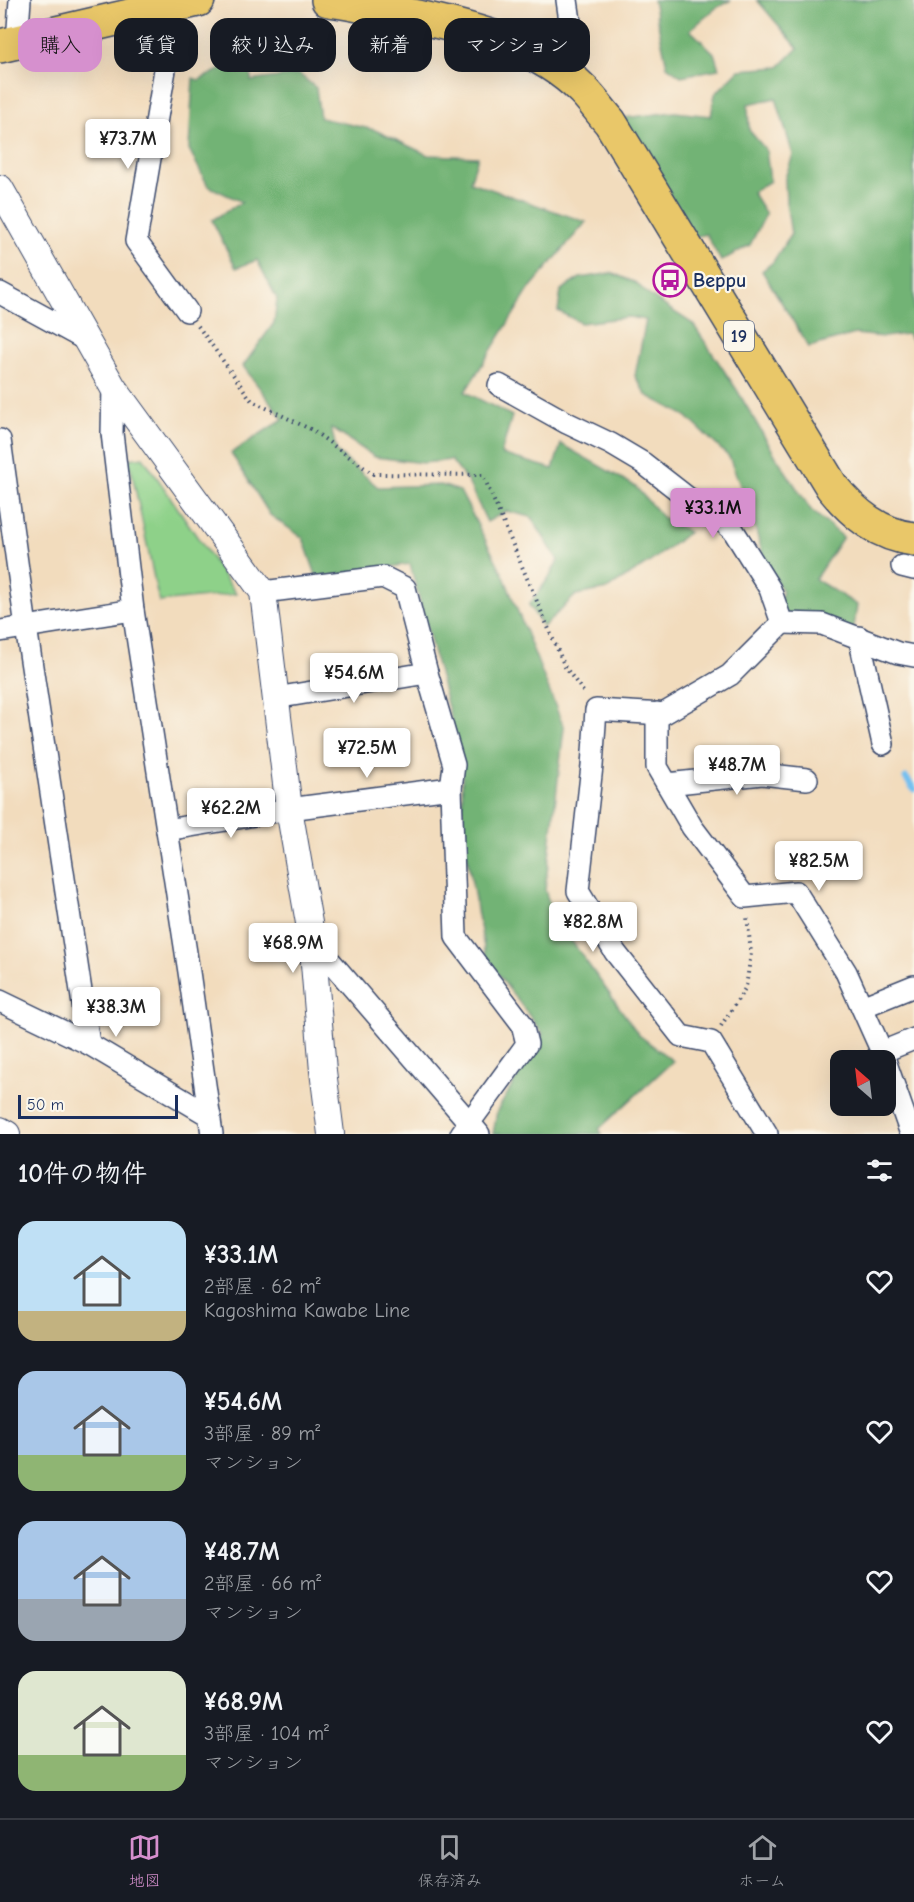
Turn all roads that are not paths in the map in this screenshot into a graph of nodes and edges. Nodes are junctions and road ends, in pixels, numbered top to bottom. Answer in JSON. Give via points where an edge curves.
{"nodes":[{"id":1,"x":20,"y":0,"type":"edge"},
{"id":2,"x":328,"y":0,"type":"edge"},
{"id":3,"x":567,"y":0,"type":"edge"},
{"id":4,"x":187,"y":2,"type":"edge"},
{"id":5,"x":8,"y":44,"type":"edge"},
{"id":6,"x":568,"y":77,"type":"junction"},
{"id":7,"x":0,"y":188,"type":"edge"},
{"id":8,"x":0,"y":293,"type":"edge"},
{"id":9,"x":187,"y":311,"type":"road end"},
{"id":10,"x":86,"y":340,"type":"junction"},
{"id":11,"x":499,"y":385,"type":"dead end"},
{"id":12,"x":113,"y":387,"type":"junction"},
{"id":13,"x":0,"y":440,"type":"edge"},
{"id":14,"x":910,"y":558,"type":"edge"},
{"id":15,"x":263,"y":592,"type":"junction"},
{"id":16,"x":133,"y":610,"type":"junction"},
{"id":17,"x":782,"y":623,"type":"junction"},
{"id":18,"x":26,"y":627,"type":"junction"},
{"id":19,"x":0,"y":631,"type":"edge"},
{"id":20,"x":859,"y":637,"type":"junction"},
{"id":21,"x":914,"y":656,"type":"edge"},
{"id":22,"x":427,"y":673,"type":"junction"},
{"id":23,"x":275,"y":698,"type":"junction"},
{"id":24,"x":657,"y":713,"type":"junction"},
{"id":25,"x":883,"y":744,"type":"dead end"},
{"id":26,"x":807,"y":779,"type":"dead end"},
{"id":27,"x":667,"y":784,"type":"junction"},
{"id":28,"x":451,"y":788,"type":"junction"},
{"id":29,"x":289,"y":809,"type":"junction"},
{"id":30,"x":167,"y":830,"type":"junction"},
{"id":31,"x":312,"y":940,"type":"junction"},
{"id":32,"x":914,"y":986,"type":"edge"},
{"id":33,"x":0,"y":1002,"type":"edge"},
{"id":34,"x":862,"y":1007,"type":"junction"},
{"id":35,"x":914,"y":1039,"type":"edge"},
{"id":36,"x":89,"y":1044,"type":"junction"},
{"id":37,"x":881,"y":1050,"type":"edge"},
{"id":38,"x":887,"y":1050,"type":"edge"},
{"id":39,"x":896,"y":1079,"type":"edge"},
{"id":40,"x":907,"y":1101,"type":"edge"},
{"id":41,"x":211,"y":1125,"type":"edge"},
{"id":42,"x":470,"y":1130,"type":"edge"},
{"id":43,"x":331,"y":1134,"type":"edge"},
{"id":44,"x":767,"y":1134,"type":"edge"},
{"id":45,"x":911,"y":1134,"type":"edge"}],
"edges":[{"from":1,"to":5,"type":"street"},
{"from":2,"to":6,"type":"main road","number":"19","via":[[483,33],[526,50]]},
{"from":3,"to":6,"type":"street"},
{"from":4,"to":5,"type":"main road"},
{"from":4,"to":9,"type":"street","via":[[136,241]]},
{"from":6,"to":14,"type":"main road","number":"19","via":[[610,122],[832,487],[858,515]]},
{"from":7,"to":10,"type":"street"},
{"from":8,"to":10,"type":"street"},
{"from":10,"to":12,"type":"street"},
{"from":11,"to":17,"type":"street","via":[[643,463],[733,530],[770,589]]},
{"from":12,"to":15,"type":"street"},
{"from":12,"to":16,"type":"street","via":[[112,433]]},
{"from":13,"to":18,"type":"street"},
{"from":15,"to":22,"type":"street","via":[[383,577],[405,588]]},
{"from":15,"to":23,"type":"street"},
{"from":16,"to":18,"type":"street"},
{"from":16,"to":30,"type":"street"},
{"from":17,"to":20,"type":"street","via":[[822,624]]},
{"from":17,"to":24,"type":"street","via":[[730,675],[663,714]]},
{"from":18,"to":19,"type":"street"},
{"from":18,"to":36,"type":"street"},
{"from":20,"to":21,"type":"street"},
{"from":20,"to":25,"type":"street"},
{"from":22,"to":23,"type":"street"},
{"from":22,"to":28,"type":"street","via":[[454,765]]},
{"from":23,"to":29,"type":"street"},
{"from":24,"to":27,"type":"street","via":[[657,766]]},
{"from":24,"to":44,"type":"street","via":[[596,710],[578,891],[615,952],[681,1035],[711,1042]]},
{"from":26,"to":27,"type":"street","via":[[762,774]]},
{"from":27,"to":34,"type":"street","via":[[692,827],[745,897],[796,892],[846,972]]},
{"from":28,"to":29,"type":"street"},
{"from":28,"to":42,"type":"street","via":[[456,937],[522,1024],[526,1044]]},
{"from":29,"to":30,"type":"street"},
{"from":29,"to":31,"type":"street"},
{"from":30,"to":41,"type":"street"},
{"from":31,"to":42,"type":"street"},
{"from":31,"to":43,"type":"street"},
{"from":32,"to":34,"type":"street"},
{"from":33,"to":36,"type":"street"},
{"from":34,"to":37,"type":"street"},
{"from":35,"to":38,"type":"street"},
{"from":36,"to":41,"type":"street"},
{"from":39,"to":40,"type":"street"},
{"from":40,"to":45,"type":"street"}]}
